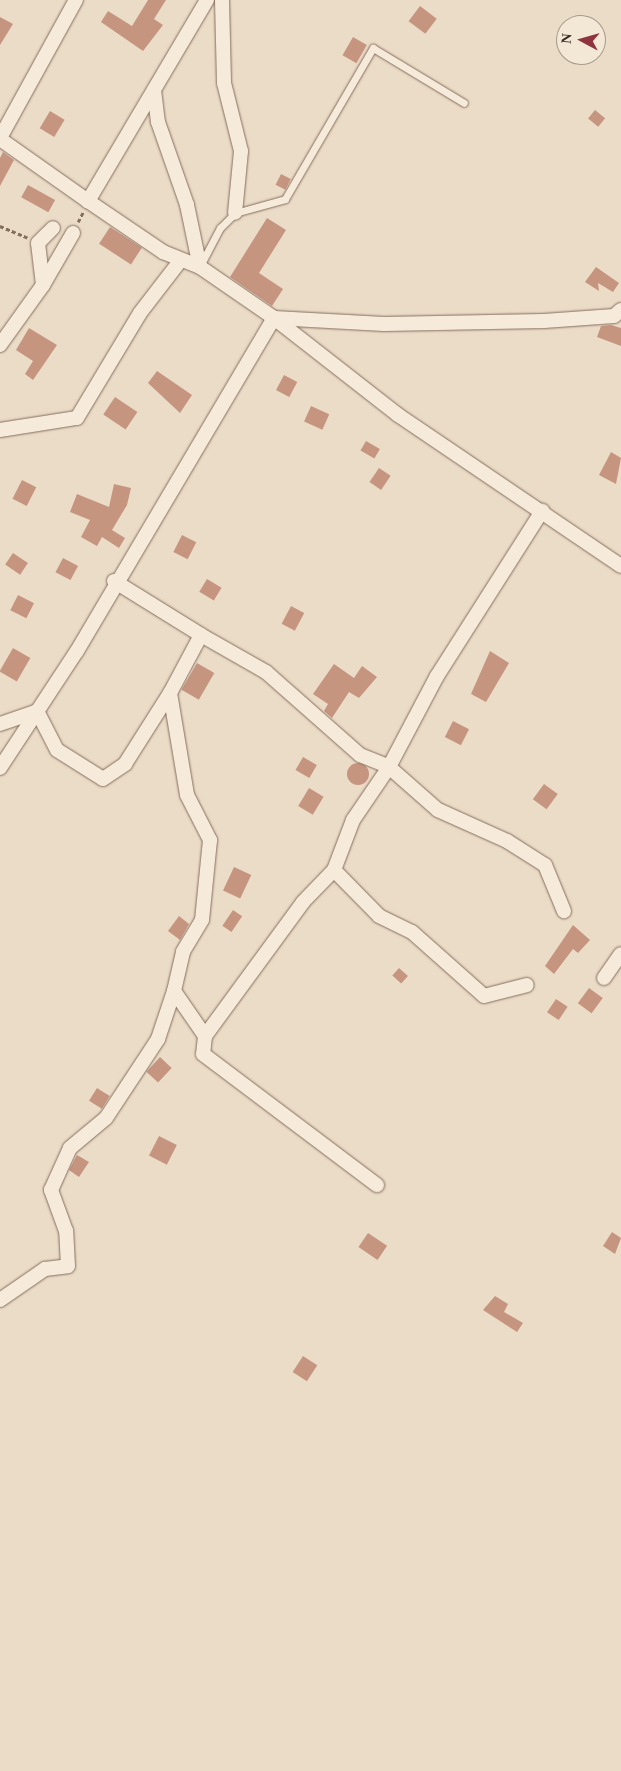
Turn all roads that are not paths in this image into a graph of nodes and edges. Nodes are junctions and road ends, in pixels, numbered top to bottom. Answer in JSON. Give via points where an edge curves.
{"nodes":[{"id":1,"x":76,"y":0,"type":"edge"},
{"id":2,"x":207,"y":0,"type":"edge"},
{"id":3,"x":222,"y":0,"type":"edge"},
{"id":4,"x":154,"y":90,"type":"junction"},
{"id":5,"x":464,"y":103,"type":"dead end"},
{"id":6,"x":0,"y":110,"type":"edge"},
{"id":7,"x":10,"y":120,"type":"junction"},
{"id":8,"x":0,"y":138,"type":"edge"},
{"id":9,"x":88,"y":201,"type":"junction"},
{"id":10,"x":235,"y":213,"type":"junction"},
{"id":11,"x":53,"y":228,"type":"dead end"},
{"id":12,"x":73,"y":233,"type":"road end"},
{"id":13,"x":180,"y":261,"type":"junction"},
{"id":14,"x":200,"y":266,"type":"junction"},
{"id":15,"x":42,"y":285,"type":"junction"},
{"id":16,"x":621,"y":310,"type":"edge"},
{"id":17,"x":274,"y":318,"type":"junction"},
{"id":18,"x":0,"y":345,"type":"edge"},
{"id":19,"x":0,"y":430,"type":"edge"},
{"id":20,"x":542,"y":512,"type":"junction"},
{"id":21,"x":621,"y":566,"type":"edge"},
{"id":22,"x":114,"y":581,"type":"junction"},
{"id":23,"x":201,"y":636,"type":"junction"},
{"id":24,"x":170,"y":693,"type":"junction"},
{"id":25,"x":37,"y":711,"type":"junction"},
{"id":26,"x":0,"y":724,"type":"edge"},
{"id":27,"x":389,"y":767,"type":"junction"},
{"id":28,"x":0,"y":768,"type":"edge"},
{"id":29,"x":334,"y":870,"type":"junction"},
{"id":30,"x":564,"y":911,"type":"dead end"},
{"id":31,"x":621,"y":954,"type":"edge"},
{"id":32,"x":604,"y":978,"type":"dead end"},
{"id":33,"x":527,"y":985,"type":"dead end"},
{"id":34,"x":174,"y":991,"type":"junction"},
{"id":35,"x":205,"y":1036,"type":"junction"},
{"id":36,"x":377,"y":1185,"type":"dead end"},
{"id":37,"x":0,"y":1300,"type":"edge"}],
"edges":[{"from":1,"to":7,"type":"street"},
{"from":2,"to":4,"type":"street"},
{"from":3,"to":10,"type":"street","via":[[224,83],[242,151]]},
{"from":4,"to":9,"type":"street"},
{"from":4,"to":14,"type":"street","via":[[158,122],[187,205]]},
{"from":5,"to":10,"type":"lane","via":[[373,48],[284,199]]},
{"from":6,"to":7,"type":"street"},
{"from":7,"to":8,"type":"street"},
{"from":8,"to":9,"type":"street"},
{"from":9,"to":13,"type":"street"},
{"from":10,"to":14,"type":"lane","via":[[220,228]]},
{"from":11,"to":15,"type":"street","via":[[38,243]]},
{"from":12,"to":15,"type":"street"},
{"from":13,"to":14,"type":"street"},
{"from":13,"to":19,"type":"street","via":[[140,313],[77,418]]},
{"from":14,"to":17,"type":"street"},
{"from":15,"to":18,"type":"street"},
{"from":16,"to":17,"type":"street","via":[[614,316],[544,321],[384,324]]},
{"from":17,"to":20,"type":"street","via":[[398,415]]},
{"from":17,"to":22,"type":"street"},
{"from":20,"to":21,"type":"street"},
{"from":20,"to":27,"type":"street","via":[[437,676]]},
{"from":22,"to":23,"type":"street"},
{"from":22,"to":25,"type":"street"},
{"from":23,"to":24,"type":"street"},
{"from":23,"to":27,"type":"street","via":[[266,672],[360,755]]},
{"from":24,"to":25,"type":"street","via":[[125,764],[103,779],[57,750]]},
{"from":24,"to":34,"type":"street","via":[[187,795],[210,840],[202,920],[183,952]]},
{"from":25,"to":26,"type":"street"},
{"from":25,"to":28,"type":"street"},
{"from":27,"to":29,"type":"street","via":[[353,820]]},
{"from":27,"to":30,"type":"street","via":[[438,810],[507,841],[546,865]]},
{"from":29,"to":33,"type":"street","via":[[379,916],[412,932],[484,996]]},
{"from":29,"to":35,"type":"street","via":[[303,902]]},
{"from":31,"to":32,"type":"street"},
{"from":34,"to":35,"type":"street"},
{"from":34,"to":37,"type":"street","via":[[158,1039],[106,1118],[70,1148],[51,1190],[66,1231],[68,1266],[45,1269]]},
{"from":35,"to":36,"type":"street","via":[[203,1054]]}]}
